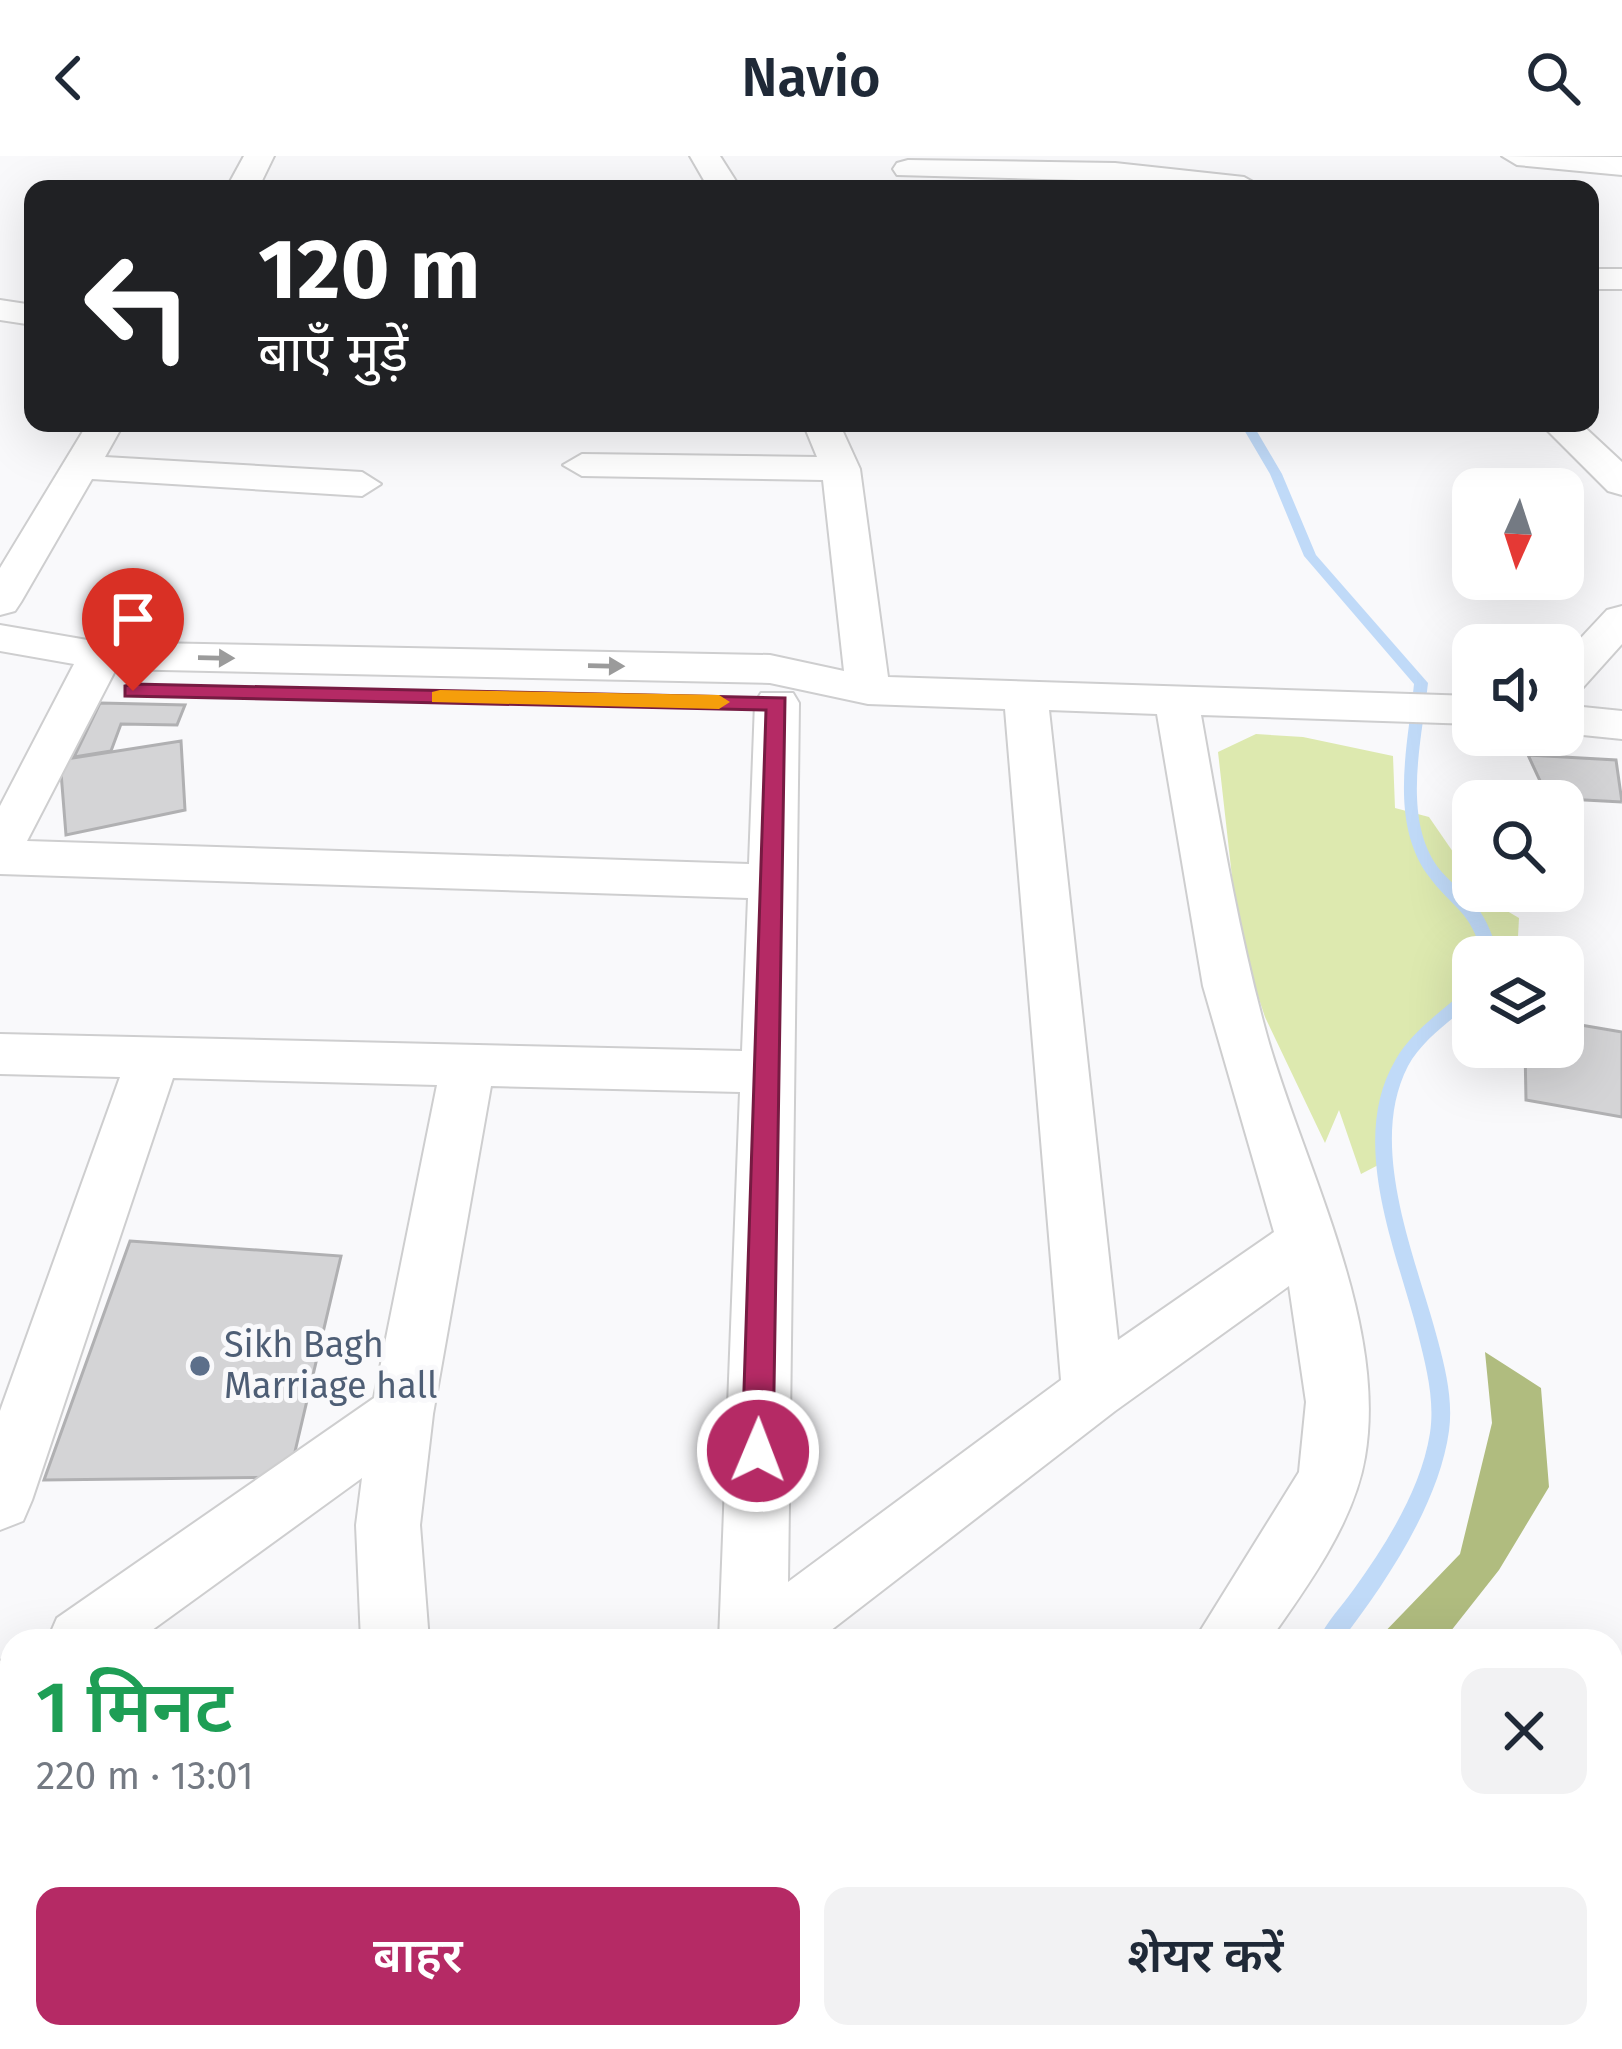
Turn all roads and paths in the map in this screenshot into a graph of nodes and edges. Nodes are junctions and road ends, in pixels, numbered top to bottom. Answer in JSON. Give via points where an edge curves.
{"nodes":[{"id":1,"x":1517,"y":156,"type":"edge"},
{"id":2,"x":1622,"y":166,"type":"edge"},
{"id":3,"x":908,"y":169,"type":"dead end"},
{"id":4,"x":1183,"y":180,"type":"edge"},
{"id":5,"x":100,"y":432,"type":"edge"},
{"id":6,"x":825,"y":432,"type":"edge"},
{"id":7,"x":1568,"y":432,"type":"edge"},
{"id":8,"x":582,"y":465,"type":"dead end"},
{"id":9,"x":79,"y":467,"type":"junction"},
{"id":10,"x":842,"y":469,"type":"junction"},
{"id":11,"x":1622,"y":483,"type":"edge"},
{"id":12,"x":362,"y":484,"type":"dead end"},
{"id":13,"x":0,"y":602,"type":"edge"},
{"id":14,"x":1622,"y":619,"type":"edge"},
{"id":15,"x":0,"y":638,"type":"edge"},
{"id":16,"x":1584,"y":660,"type":"edge"},
{"id":17,"x":93,"y":673,"type":"junction"},
{"id":18,"x":868,"y":690,"type":"junction"},
{"id":19,"x":799,"y":693,"type":"junction"},
{"id":20,"x":1026,"y":698,"type":"junction"},
{"id":21,"x":1177,"y":703,"type":"junction"},
{"id":22,"x":1452,"y":709,"type":"edge"},
{"id":23,"x":1584,"y":721,"type":"edge"},
{"id":24,"x":1622,"y":725,"type":"edge"},
{"id":25,"x":0,"y":852,"type":"edge"},
{"id":26,"x":771,"y":882,"type":"junction"},
{"id":27,"x":0,"y":1054,"type":"edge"},
{"id":28,"x":153,"y":1059,"type":"junction"},
{"id":29,"x":468,"y":1064,"type":"junction"},
{"id":30,"x":766,"y":1072,"type":"junction"},
{"id":31,"x":1307,"y":1240,"type":"junction"},
{"id":32,"x":1093,"y":1392,"type":"junction"},
{"id":33,"x":402,"y":1414,"type":"junction"},
{"id":34,"x":0,"y":1500,"type":"edge"},
{"id":35,"x":98,"y":1629,"type":"edge"},
{"id":36,"x":394,"y":1629,"type":"edge"},
{"id":37,"x":753,"y":1629,"type":"edge"},
{"id":38,"x":779,"y":1629,"type":"edge"},
{"id":39,"x":1237,"y":1629,"type":"edge"}],
"edges":[{"from":1,"to":2,"type":"street"},
{"from":3,"to":4,"type":"street"},
{"from":5,"to":9,"type":"street"},
{"from":6,"to":10,"type":"street"},
{"from":7,"to":11,"type":"street"},
{"from":8,"to":10,"type":"street"},
{"from":9,"to":12,"type":"street"},
{"from":9,"to":13,"type":"street"},
{"from":10,"to":18,"type":"street"},
{"from":14,"to":16,"type":"street"},
{"from":15,"to":17,"type":"street"},
{"from":17,"to":19,"type":"street"},
{"from":17,"to":25,"type":"street"},
{"from":18,"to":19,"type":"street"},
{"from":18,"to":20,"type":"street"},
{"from":19,"to":26,"type":"street"},
{"from":20,"to":21,"type":"street"},
{"from":20,"to":32,"type":"street"},
{"from":21,"to":22,"type":"street"},
{"from":21,"to":31,"type":"street","via":[[1252,1078]]},
{"from":23,"to":24,"type":"street"},
{"from":25,"to":26,"type":"street"},
{"from":26,"to":30,"type":"street"},
{"from":27,"to":28,"type":"street"},
{"from":28,"to":29,"type":"street"},
{"from":28,"to":34,"type":"street"},
{"from":29,"to":30,"type":"street"},
{"from":29,"to":33,"type":"street"},
{"from":30,"to":37,"type":"street"},
{"from":31,"to":32,"type":"street"},
{"from":31,"to":39,"type":"street","via":[[1334,1351],[1335,1456],[1284,1566]]},
{"from":32,"to":38,"type":"street"},
{"from":33,"to":35,"type":"street"},
{"from":33,"to":36,"type":"street","via":[[388,1525]]}]}
